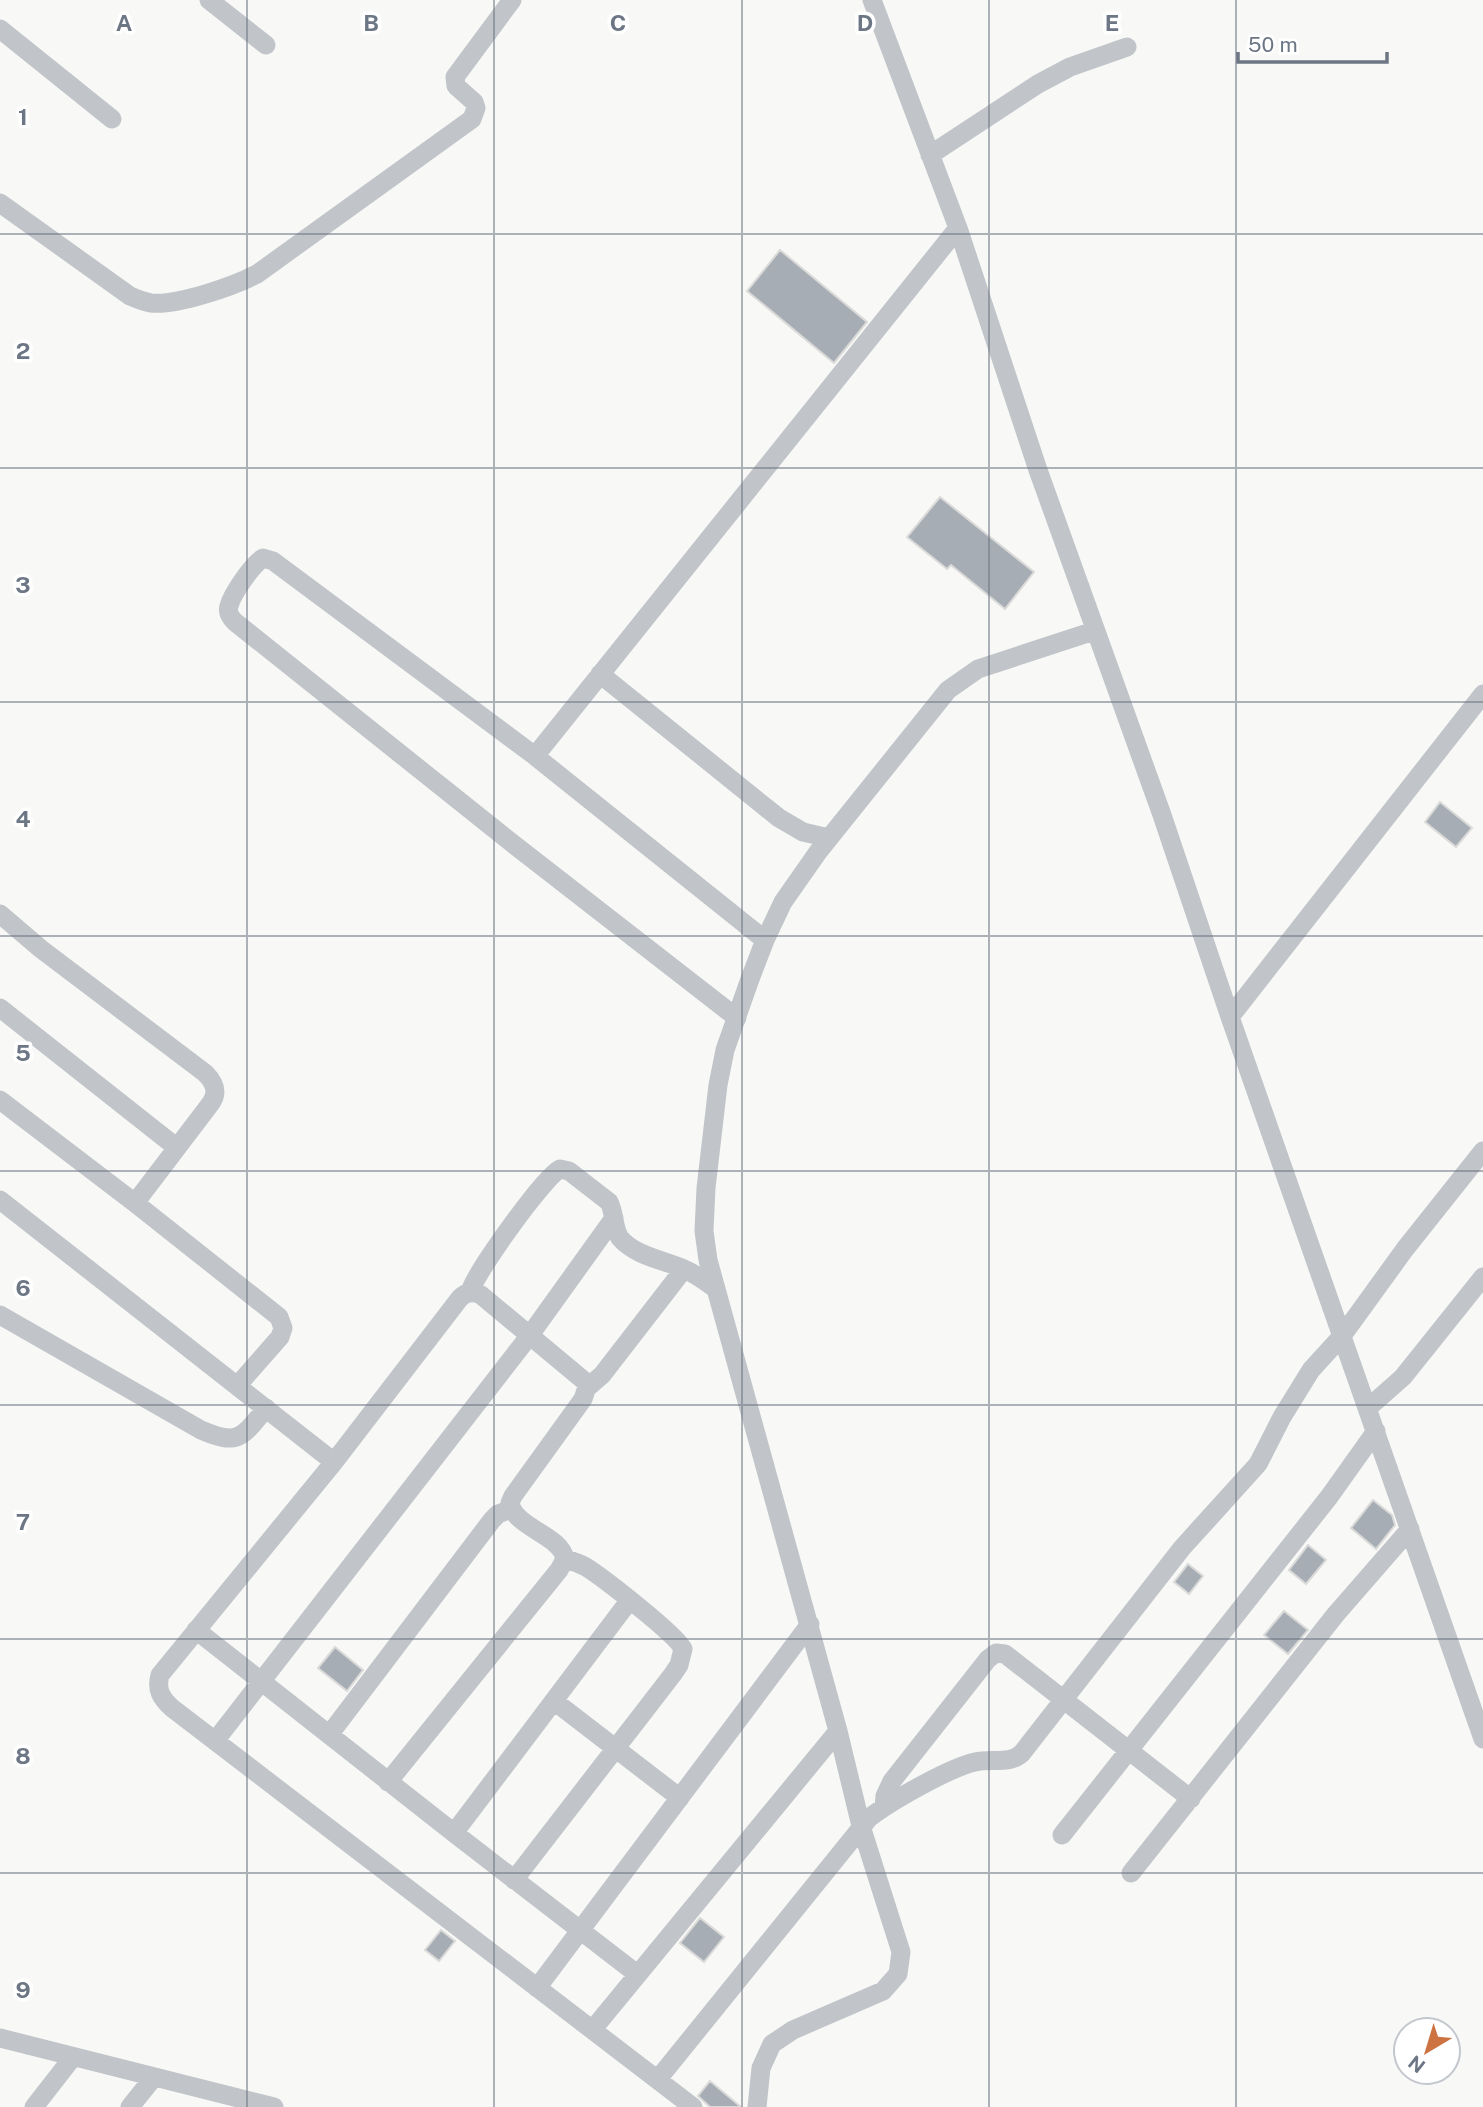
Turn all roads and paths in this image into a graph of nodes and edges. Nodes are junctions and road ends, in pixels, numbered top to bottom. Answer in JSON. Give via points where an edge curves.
{"nodes":[{"id":1,"x":209,"y":0,"type":"edge"},
{"id":2,"x":512,"y":0,"type":"edge"},
{"id":3,"x":872,"y":0,"type":"edge"},
{"id":4,"x":0,"y":29,"type":"edge"},
{"id":5,"x":266,"y":45,"type":"dead end"},
{"id":6,"x":1127,"y":47,"type":"dead end"},
{"id":7,"x":111,"y":119,"type":"dead end"},
{"id":8,"x":930,"y":155,"type":"junction"},
{"id":9,"x":0,"y":204,"type":"edge"},
{"id":10,"x":958,"y":228,"type":"junction"},
{"id":11,"x":1094,"y":631,"type":"junction"},
{"id":12,"x":600,"y":674,"type":"junction"},
{"id":13,"x":1483,"y":694,"type":"edge"},
{"id":14,"x":535,"y":757,"type":"junction"},
{"id":15,"x":829,"y":838,"type":"junction"},
{"id":16,"x":0,"y":914,"type":"edge"},
{"id":17,"x":765,"y":940,"type":"junction"},
{"id":18,"x":0,"y":1008,"type":"edge"},
{"id":19,"x":1230,"y":1017,"type":"junction"},
{"id":20,"x":737,"y":1018,"type":"junction"},
{"id":21,"x":0,"y":1100,"type":"edge"},
{"id":22,"x":176,"y":1147,"type":"junction"},
{"id":23,"x":1483,"y":1151,"type":"edge"},
{"id":24,"x":0,"y":1200,"type":"edge"},
{"id":25,"x":135,"y":1202,"type":"junction"},
{"id":26,"x":614,"y":1218,"type":"junction"},
{"id":27,"x":684,"y":1269,"type":"junction"},
{"id":28,"x":1483,"y":1278,"type":"edge"},
{"id":29,"x":716,"y":1289,"type":"junction"},
{"id":30,"x":470,"y":1292,"type":"junction"},
{"id":31,"x":0,"y":1315,"type":"edge"},
{"id":32,"x":530,"y":1335,"type":"junction"},
{"id":33,"x":1342,"y":1336,"type":"junction"},
{"id":34,"x":237,"y":1386,"type":"junction"},
{"id":35,"x":588,"y":1387,"type":"junction"},
{"id":36,"x":266,"y":1408,"type":"junction"},
{"id":37,"x":1368,"y":1408,"type":"junction"},
{"id":38,"x":1376,"y":1431,"type":"junction"},
{"id":39,"x":334,"y":1462,"type":"junction"},
{"id":40,"x":511,"y":1509,"type":"junction"},
{"id":41,"x":1410,"y":1529,"type":"junction"},
{"id":42,"x":565,"y":1559,"type":"junction"},
{"id":43,"x":629,"y":1601,"type":"junction"},
{"id":44,"x":810,"y":1624,"type":"junction"},
{"id":45,"x":196,"y":1630,"type":"junction"},
{"id":46,"x":261,"y":1681,"type":"junction"},
{"id":47,"x":554,"y":1701,"type":"junction"},
{"id":48,"x":1063,"y":1701,"type":"junction"},
{"id":49,"x":838,"y":1731,"type":"junction"},
{"id":50,"x":329,"y":1735,"type":"junction"},
{"id":51,"x":1483,"y":1739,"type":"edge"},
{"id":52,"x":215,"y":1741,"type":"junction"},
{"id":53,"x":616,"y":1748,"type":"junction"},
{"id":54,"x":1128,"y":1751,"type":"junction"},
{"id":55,"x":388,"y":1782,"type":"junction"},
{"id":56,"x":680,"y":1798,"type":"junction"},
{"id":57,"x":1191,"y":1799,"type":"junction"},
{"id":58,"x":884,"y":1807,"type":"junction"},
{"id":59,"x":861,"y":1826,"type":"junction"},
{"id":60,"x":454,"y":1833,"type":"junction"},
{"id":61,"x":1062,"y":1835,"type":"dead end"},
{"id":62,"x":1131,"y":1873,"type":"dead end"},
{"id":63,"x":514,"y":1880,"type":"junction"},
{"id":64,"x":580,"y":1931,"type":"junction"},
{"id":65,"x":637,"y":1974,"type":"junction"},
{"id":66,"x":537,"y":1987,"type":"junction"},
{"id":67,"x":593,"y":2029,"type":"junction"},
{"id":68,"x":0,"y":2038,"type":"edge"},
{"id":69,"x":73,"y":2057,"type":"junction"},
{"id":70,"x":154,"y":2077,"type":"junction"},
{"id":71,"x":658,"y":2079,"type":"junction"},
{"id":72,"x":238,"y":2102,"type":"edge"},
{"id":73,"x":34,"y":2107,"type":"edge"},
{"id":74,"x":130,"y":2107,"type":"edge"},
{"id":75,"x":274,"y":2107,"type":"edge"},
{"id":76,"x":693,"y":2107,"type":"edge"},
{"id":77,"x":757,"y":2107,"type":"edge"}],
"edges":[{"from":1,"to":5,"type":"street"},
{"from":2,"to":9,"type":"street","via":[[455,77],[456,86],[474,102],[472,119],[239,283],[164,303],[141,300]]},
{"from":3,"to":8,"type":"street"},
{"from":4,"to":7,"type":"street"},
{"from":6,"to":8,"type":"street","via":[[1038,84]]},
{"from":8,"to":10,"type":"street"},
{"from":10,"to":11,"type":"street"},
{"from":10,"to":12,"type":"street"},
{"from":11,"to":15,"type":"street","via":[[964,676],[920,722]]},
{"from":11,"to":19,"type":"street"},
{"from":12,"to":14,"type":"street"},
{"from":12,"to":15,"type":"street","via":[[779,818],[803,832]]},
{"from":13,"to":19,"type":"street"},
{"from":14,"to":17,"type":"street"},
{"from":14,"to":20,"type":"street","via":[[268,558],[250,570],[229,607],[242,629]]},
{"from":15,"to":17,"type":"street","via":[[783,902]]},
{"from":16,"to":22,"type":"street","via":[[214,1083],[214,1099]]},
{"from":17,"to":20,"type":"street"},
{"from":18,"to":22,"type":"street"},
{"from":19,"to":33,"type":"street"},
{"from":20,"to":29,"type":"street","via":[[718,1085],[706,1188],[705,1231]]},
{"from":21,"to":25,"type":"street"},
{"from":22,"to":25,"type":"street"},
{"from":23,"to":33,"type":"street"},
{"from":24,"to":34,"type":"street"},
{"from":25,"to":34,"type":"street","via":[[279,1317],[280,1337]]},
{"from":26,"to":27,"type":"street","via":[[626,1243]]},
{"from":26,"to":30,"type":"street","via":[[603,1196],[569,1171],[556,1171]]},
{"from":26,"to":32,"type":"street"},
{"from":27,"to":29,"type":"street"},
{"from":27,"to":35,"type":"street"},
{"from":28,"to":37,"type":"street","via":[[1403,1377]]},
{"from":29,"to":44,"type":"street"},
{"from":30,"to":32,"type":"street","via":[[481,1295]]},
{"from":30,"to":39,"type":"street","via":[[460,1298]]},
{"from":31,"to":36,"type":"street","via":[[222,1439],[243,1435]]},
{"from":32,"to":35,"type":"street"},
{"from":32,"to":46,"type":"street"},
{"from":33,"to":37,"type":"street"},
{"from":33,"to":48,"type":"street","via":[[1298,1389],[1258,1464],[1182,1548]]},
{"from":34,"to":36,"type":"street"},
{"from":35,"to":40,"type":"street","via":[[513,1496]]},
{"from":36,"to":39,"type":"street"},
{"from":37,"to":38,"type":"street"},
{"from":38,"to":41,"type":"street"},
{"from":38,"to":54,"type":"street"},
{"from":39,"to":45,"type":"street"},
{"from":40,"to":42,"type":"street","via":[[560,1549]]},
{"from":40,"to":50,"type":"street","via":[[492,1520]]},
{"from":41,"to":51,"type":"street"},
{"from":41,"to":57,"type":"street","via":[[1336,1614]]},
{"from":42,"to":43,"type":"street","via":[[589,1569]]},
{"from":42,"to":55,"type":"street"},
{"from":43,"to":47,"type":"street"},
{"from":43,"to":53,"type":"street","via":[[683,1649],[673,1674]]},
{"from":44,"to":49,"type":"street"},
{"from":44,"to":56,"type":"street"},
{"from":45,"to":46,"type":"street"},
{"from":45,"to":52,"type":"street","via":[[160,1675],[157,1686],[163,1700]]},
{"from":46,"to":50,"type":"street"},
{"from":46,"to":52,"type":"street"},
{"from":47,"to":53,"type":"street"},
{"from":47,"to":60,"type":"street"},
{"from":48,"to":54,"type":"street"},
{"from":48,"to":58,"type":"street","via":[[1018,1757],[970,1763]]},
{"from":48,"to":58,"type":"street","via":[[1004,1654],[992,1655],[892,1781]]},
{"from":49,"to":59,"type":"street"},
{"from":49,"to":65,"type":"street"},
{"from":50,"to":55,"type":"street"},
{"from":52,"to":66,"type":"street"},
{"from":53,"to":56,"type":"street"},
{"from":53,"to":63,"type":"street"},
{"from":54,"to":57,"type":"street"},
{"from":54,"to":61,"type":"street"},
{"from":55,"to":60,"type":"street"},
{"from":56,"to":64,"type":"street"},
{"from":57,"to":62,"type":"street"},
{"from":58,"to":59,"type":"street"},
{"from":59,"to":71,"type":"street"},
{"from":59,"to":77,"type":"street","via":[[901,1952],[898,1974],[883,1991],[793,2029],[772,2044],[764,2055]]},
{"from":60,"to":63,"type":"street"},
{"from":63,"to":64,"type":"street"},
{"from":64,"to":65,"type":"street"},
{"from":64,"to":66,"type":"street"},
{"from":65,"to":67,"type":"street"},
{"from":66,"to":67,"type":"street"},
{"from":67,"to":71,"type":"street"},
{"from":68,"to":69,"type":"street"},
{"from":69,"to":70,"type":"street"},
{"from":69,"to":73,"type":"street"},
{"from":70,"to":72,"type":"street"},
{"from":70,"to":74,"type":"street"},
{"from":71,"to":76,"type":"street"},
{"from":72,"to":75,"type":"street"}]}
